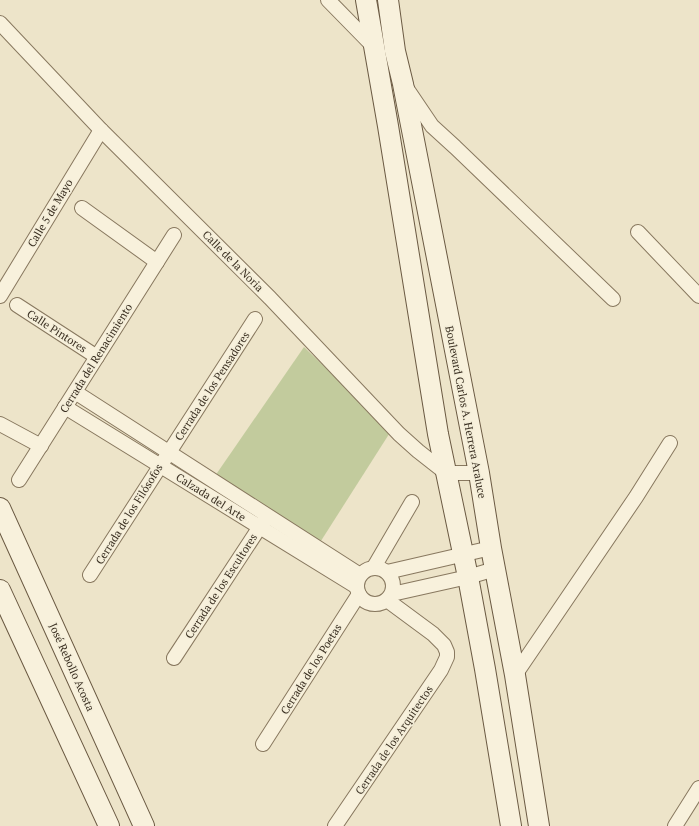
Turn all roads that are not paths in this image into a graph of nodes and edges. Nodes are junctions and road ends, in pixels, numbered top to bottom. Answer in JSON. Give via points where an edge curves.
{"nodes":[{"id":1,"x":328,"y":0,"type":"edge"},
{"id":2,"x":366,"y":0,"type":"edge"},
{"id":3,"x":388,"y":0,"type":"edge"},
{"id":4,"x":0,"y":23,"type":"edge"},
{"id":5,"x":374,"y":48,"type":"junction"},
{"id":6,"x":395,"y":51,"type":"junction"},
{"id":7,"x":403,"y":84,"type":"junction"},
{"id":8,"x":100,"y":130,"type":"junction"},
{"id":9,"x":82,"y":208,"type":"dead end"},
{"id":10,"x":638,"y":232,"type":"dead end"},
{"id":11,"x":174,"y":235,"type":"dead end"},
{"id":12,"x":157,"y":262,"type":"junction"},
{"id":13,"x":0,"y":296,"type":"edge"},
{"id":14,"x":699,"y":296,"type":"edge"},
{"id":15,"x":613,"y":300,"type":"dead end"},
{"id":16,"x":17,"y":305,"type":"dead end"},
{"id":17,"x":255,"y":319,"type":"dead end"},
{"id":18,"x":97,"y":357,"type":"junction"},
{"id":19,"x":75,"y":392,"type":"junction"},
{"id":20,"x":65,"y":407,"type":"junction"},
{"id":21,"x":0,"y":424,"type":"edge"},
{"id":22,"x":670,"y":443,"type":"dead end"},
{"id":23,"x":41,"y":446,"type":"junction"},
{"id":24,"x":169,"y":452,"type":"junction"},
{"id":25,"x":160,"y":466,"type":"junction"},
{"id":26,"x":446,"y":473,"type":"junction"},
{"id":27,"x":478,"y":473,"type":"junction"},
{"id":28,"x":19,"y":480,"type":"dead end"},
{"id":29,"x":412,"y":502,"type":"dead end"},
{"id":30,"x":0,"y":508,"type":"edge"},
{"id":31,"x":263,"y":521,"type":"junction"},
{"id":32,"x":491,"y":548,"type":"junction"},
{"id":33,"x":464,"y":554,"type":"junction"},
{"id":34,"x":416,"y":565,"type":"junction"},
{"id":35,"x":374,"y":567,"type":"junction"},
{"id":36,"x":495,"y":569,"type":"junction"},
{"id":37,"x":387,"y":572,"type":"junction"},
{"id":38,"x":90,"y":575,"type":"dead end"},
{"id":39,"x":468,"y":577,"type":"junction"},
{"id":40,"x":358,"y":585,"type":"junction"},
{"id":41,"x":420,"y":588,"type":"junction"},
{"id":42,"x":0,"y":590,"type":"edge"},
{"id":43,"x":390,"y":597,"type":"junction"},
{"id":44,"x":174,"y":658,"type":"dead end"},
{"id":45,"x":515,"y":675,"type":"junction"},
{"id":46,"x":78,"y":679,"type":"junction"},
{"id":47,"x":47,"y":694,"type":"junction"},
{"id":48,"x":263,"y":744,"type":"dead end"},
{"id":49,"x":699,"y":788,"type":"edge"},
{"id":50,"x":109,"y":826,"type":"edge"},
{"id":51,"x":144,"y":826,"type":"edge"},
{"id":52,"x":335,"y":826,"type":"edge"},
{"id":53,"x":511,"y":826,"type":"edge"},
{"id":54,"x":539,"y":826,"type":"edge"},
{"id":55,"x":675,"y":826,"type":"edge"}],
"edges":[{"from":1,"to":5,"type":"street"},
{"from":2,"to":5,"type":"main road"},
{"from":3,"to":6,"type":"main road","name":"Boulevard Carlos A. Herrera Araluce"},
{"from":4,"to":8,"type":"street","name":"Calle de la Noria"},
{"from":5,"to":6,"type":"street"},
{"from":5,"to":26,"type":"main road"},
{"from":6,"to":7,"type":"main road","name":"Boulevard Carlos A. Herrera Araluce"},
{"from":7,"to":15,"type":"street","via":[[432,126]]},
{"from":7,"to":27,"type":"main road","name":"Boulevard Carlos A. Herrera Araluce"},
{"from":8,"to":13,"type":"street","name":"Calle 5 de Mayo"},
{"from":8,"to":26,"type":"street","name":"Calle de la Noria","via":[[270,298],[399,434]]},
{"from":9,"to":12,"type":"street"},
{"from":10,"to":14,"type":"street"},
{"from":11,"to":12,"type":"street","name":"Cerrada del Renacimiento"},
{"from":12,"to":18,"type":"street","name":"Cerrada del Renacimiento"},
{"from":16,"to":18,"type":"street","name":"Calle Pintores"},
{"from":17,"to":24,"type":"street","name":"Cerrada de los Pensadores"},
{"from":18,"to":19,"type":"street","name":"Cerrada del Renacimiento"},
{"from":19,"to":20,"type":"street","name":"Cerrada del Renacimiento"},
{"from":19,"to":24,"type":"street","name":"Calzada del Arte"},
{"from":20,"to":23,"type":"street","name":"Cerrada del Renacimiento"},
{"from":20,"to":25,"type":"street","name":"Calzada del Arte"},
{"from":21,"to":23,"type":"street"},
{"from":22,"to":45,"type":"street"},
{"from":23,"to":28,"type":"street","name":"Cerrada del Renacimiento"},
{"from":24,"to":25,"type":"street","name":"Cerrada de los Filósofos"},
{"from":24,"to":31,"type":"street","name":"Calzada del Arte"},
{"from":25,"to":31,"type":"street","name":"Calzada del Arte"},
{"from":25,"to":38,"type":"street","name":"Cerrada de los Filósofos"},
{"from":26,"to":27,"type":"street"},
{"from":26,"to":33,"type":"main road"},
{"from":27,"to":32,"type":"main road","name":"Boulevard Carlos A. Herrera Araluce"},
{"from":29,"to":35,"type":"street"},
{"from":30,"to":46,"type":"main road","name":"José Rebollo Acosta"},
{"from":31,"to":40,"type":"street","name":"Calzada del Arte"},
{"from":31,"to":44,"type":"street","name":"Cerrada de los Escultores"},
{"from":32,"to":33,"type":"street"},
{"from":32,"to":36,"type":"main road","name":"Boulevard Carlos A. Herrera Araluce"},
{"from":33,"to":34,"type":"street"},
{"from":33,"to":39,"type":"main road"},
{"from":34,"to":37,"type":"street"},
{"from":34,"to":41,"type":"street"},
{"from":35,"to":37,"type":"street"},
{"from":35,"to":40,"type":"street","via":[[366,570]]},
{"from":36,"to":39,"type":"street"},
{"from":36,"to":45,"type":"main road","name":"Boulevard Carlos A. Herrera Araluce"},
{"from":37,"to":43,"type":"street","via":[[394,586]]},
{"from":39,"to":41,"type":"street"},
{"from":39,"to":53,"type":"main road"},
{"from":40,"to":43,"type":"street","via":[[364,600],[371,604],[380,603]]},
{"from":40,"to":48,"type":"street","name":"Cerrada de los Poetas"},
{"from":41,"to":43,"type":"street"},
{"from":42,"to":47,"type":"main road"},
{"from":43,"to":52,"type":"street","name":"Cerrada de los Arquitectos","via":[[444,645],[447,657],[441,670]]},
{"from":45,"to":54,"type":"main road","name":"Boulevard Carlos A. Herrera Araluce"},
{"from":46,"to":47,"type":"main road"},
{"from":46,"to":51,"type":"main road","name":"José Rebollo Acosta"},
{"from":47,"to":50,"type":"main road"},
{"from":49,"to":55,"type":"street"}]}
